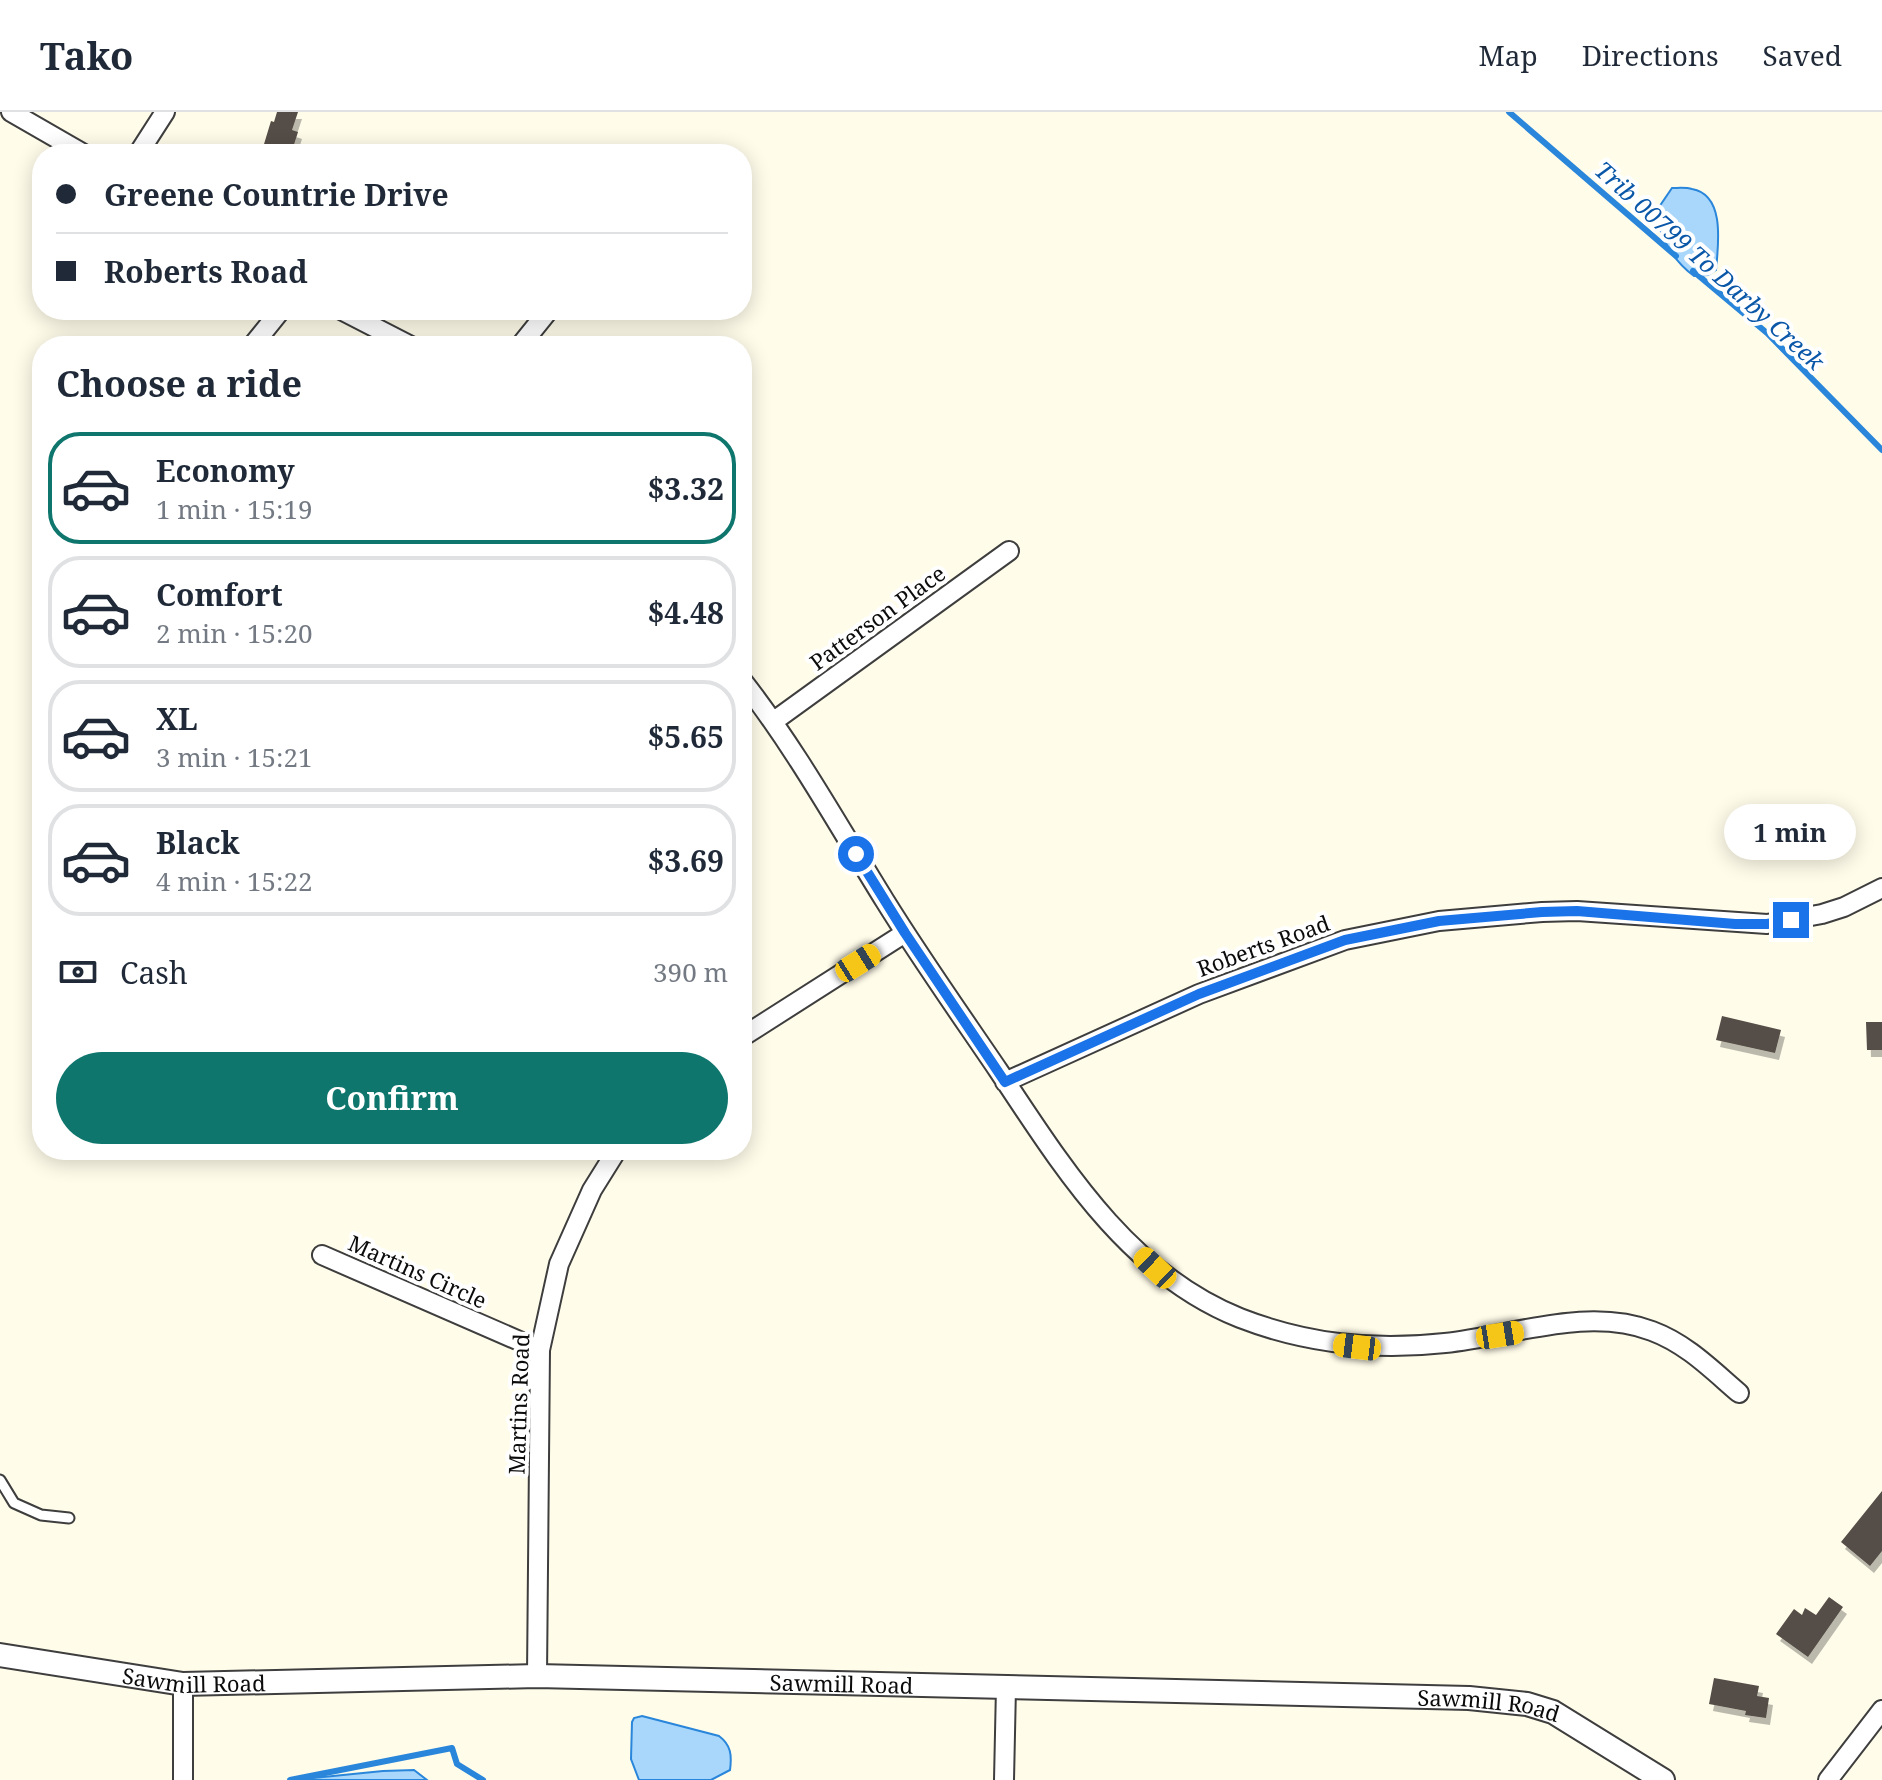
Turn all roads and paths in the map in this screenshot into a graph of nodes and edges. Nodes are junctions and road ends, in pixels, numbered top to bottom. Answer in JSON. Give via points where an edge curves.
{"nodes":[{"id":1,"x":11,"y":112,"type":"edge"},
{"id":2,"x":165,"y":112,"type":"edge"},
{"id":3,"x":67,"y":144,"type":"edge"},
{"id":4,"x":144,"y":144,"type":"edge"},
{"id":5,"x":273,"y":320,"type":"edge"},
{"id":6,"x":360,"y":320,"type":"edge"},
{"id":7,"x":541,"y":320,"type":"edge"},
{"id":8,"x":260,"y":336,"type":"edge"},
{"id":9,"x":392,"y":336,"type":"edge"},
{"id":10,"x":528,"y":336,"type":"edge"},
{"id":11,"x":1009,"y":551,"type":"dead end"},
{"id":12,"x":752,"y":693,"type":"edge"},
{"id":13,"x":774,"y":721,"type":"junction"},
{"id":14,"x":1882,"y":888,"type":"edge"},
{"id":15,"x":905,"y":933,"type":"junction"},
{"id":16,"x":752,"y":1031,"type":"edge"},
{"id":17,"x":1005,"y":1082,"type":"junction"},
{"id":18,"x":611,"y":1160,"type":"edge"},
{"id":19,"x":322,"y":1255,"type":"dead end"},
{"id":20,"x":540,"y":1350,"type":"junction"},
{"id":21,"x":1739,"y":1393,"type":"dead end"},
{"id":22,"x":0,"y":1480,"type":"edge"},
{"id":23,"x":69,"y":1518,"type":"dead end"},
{"id":24,"x":0,"y":1655,"type":"edge"},
{"id":25,"x":537,"y":1676,"type":"junction"},
{"id":26,"x":183,"y":1684,"type":"junction"},
{"id":27,"x":1006,"y":1687,"type":"junction"},
{"id":28,"x":1882,"y":1710,"type":"edge"},
{"id":29,"x":183,"y":1780,"type":"edge"},
{"id":30,"x":1004,"y":1780,"type":"edge"},
{"id":31,"x":1663,"y":1780,"type":"edge"},
{"id":32,"x":1828,"y":1780,"type":"edge"}],
"edges":[{"from":1,"to":3,"type":"street"},
{"from":2,"to":4,"type":"street"},
{"from":5,"to":8,"type":"street"},
{"from":6,"to":9,"type":"street"},
{"from":7,"to":10,"type":"street"},
{"from":11,"to":13,"type":"street","name":"Patterson Place"},
{"from":12,"to":13,"type":"street"},
{"from":13,"to":15,"type":"street"},
{"from":14,"to":17,"type":"street","name":"Roberts Road","via":[[1822,914],[1767,924],[1542,912],[1439,921],[1345,940],[1199,994]]},
{"from":15,"to":16,"type":"street"},
{"from":15,"to":17,"type":"street"},
{"from":17,"to":21,"type":"street","via":[[1075,1184],[1129,1243],[1188,1291],[1237,1317],[1319,1342],[1385,1347],[1448,1343],[1579,1322],[1621,1322],[1681,1344]]},
{"from":18,"to":20,"type":"street","name":"Martins Road","via":[[559,1264]]},
{"from":19,"to":20,"type":"street","name":"Martins Circle"},
{"from":20,"to":25,"type":"street","name":"Martins Road"},
{"from":22,"to":23,"type":"lane","via":[[14,1503],[41,1515]]},
{"from":24,"to":26,"type":"street","name":"Sawmill Road"},
{"from":25,"to":26,"type":"street","name":"Sawmill Road"},
{"from":25,"to":27,"type":"street","name":"Sawmill Road"},
{"from":26,"to":29,"type":"street"},
{"from":27,"to":30,"type":"street"},
{"from":27,"to":31,"type":"street","name":"Sawmill Road","via":[[1469,1698],[1527,1704],[1573,1723]]},
{"from":28,"to":32,"type":"street"}]}
